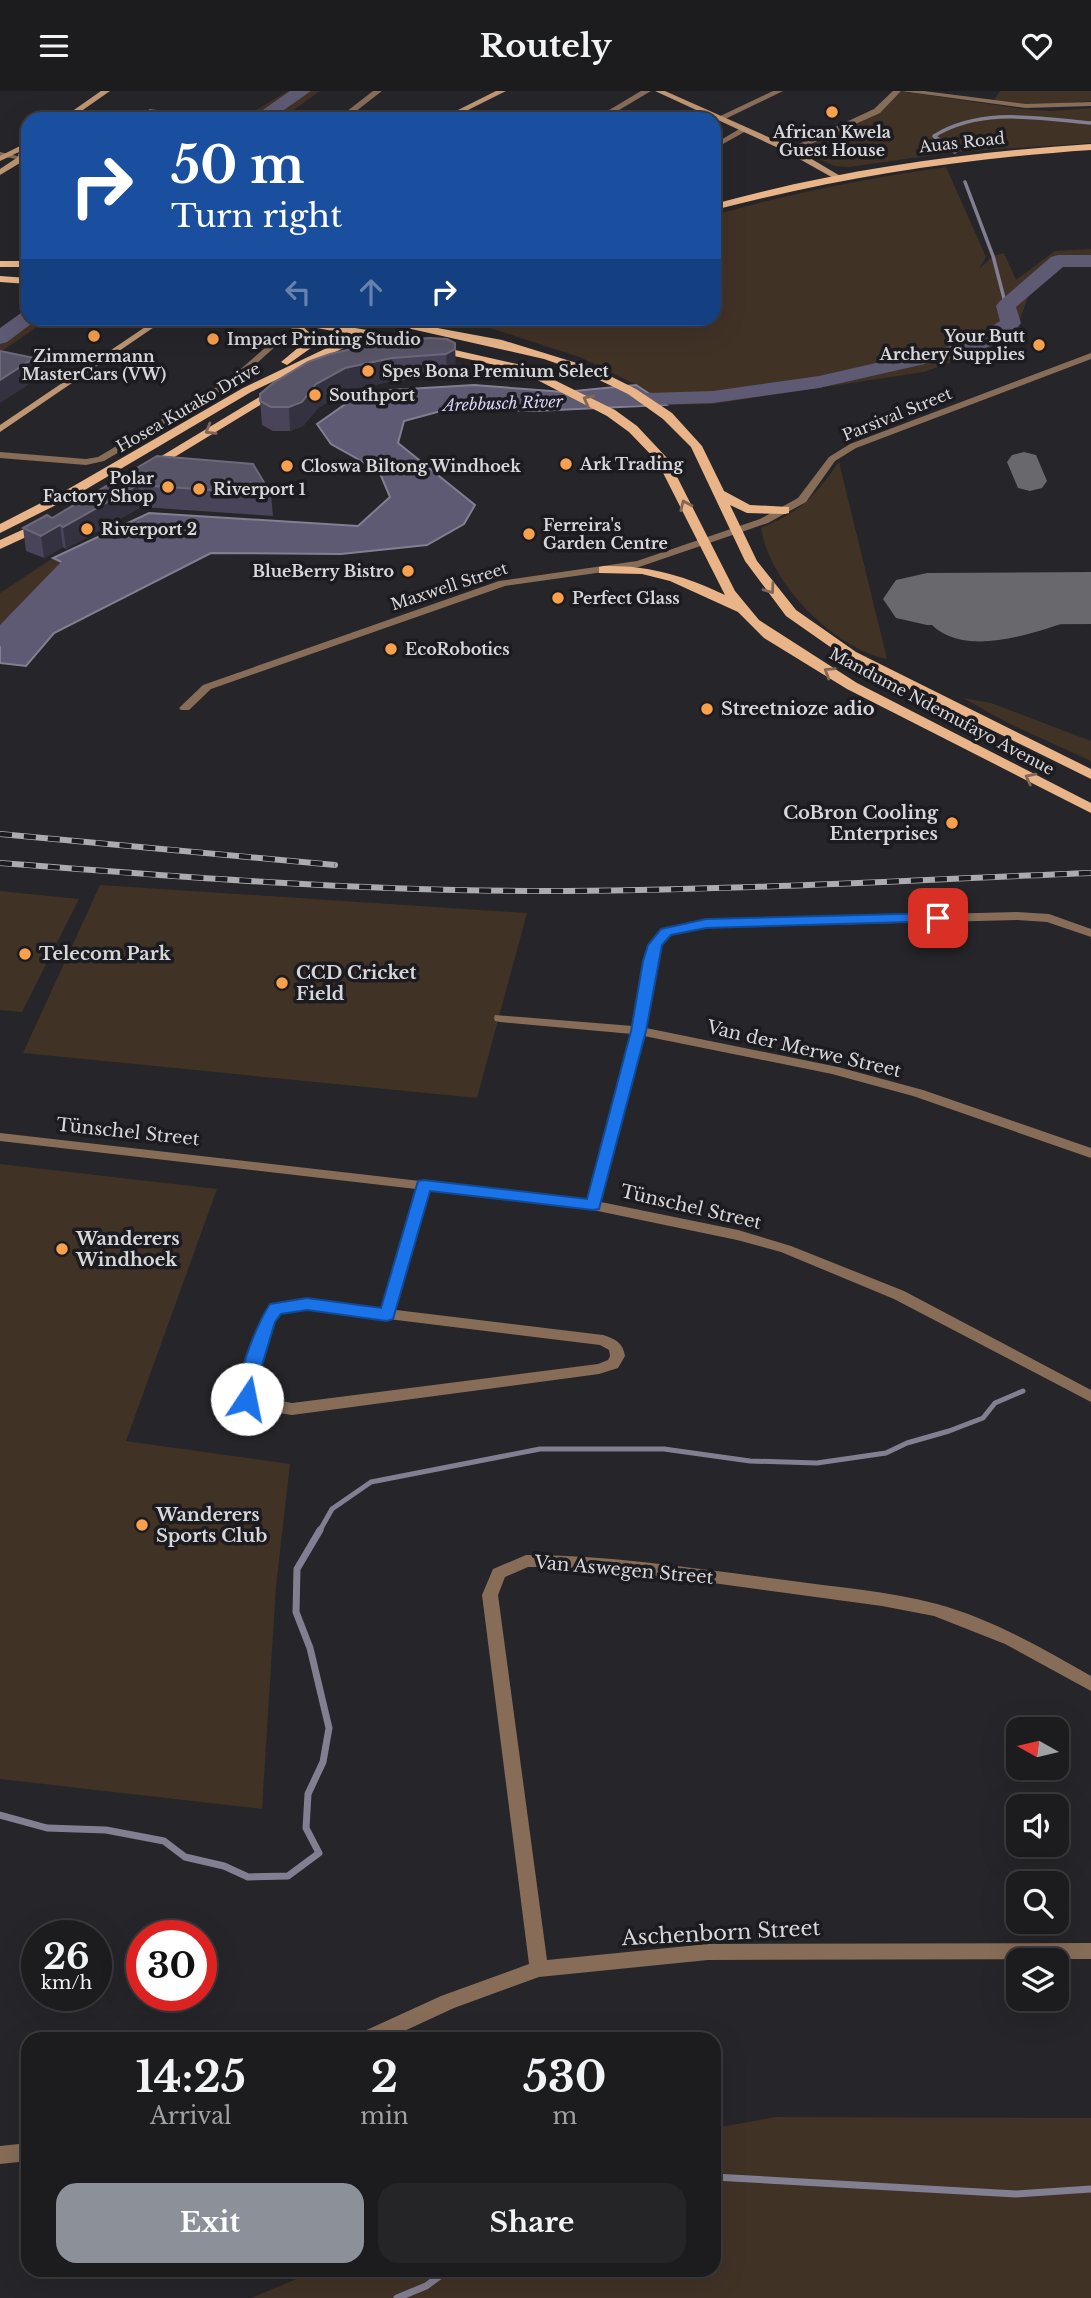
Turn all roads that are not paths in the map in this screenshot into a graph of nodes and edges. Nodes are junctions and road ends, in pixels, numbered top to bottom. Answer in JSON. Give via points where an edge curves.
{"nodes":[{"id":1,"x":106,"y":91,"type":"edge"},
{"id":2,"x":378,"y":91,"type":"edge"},
{"id":3,"x":502,"y":91,"type":"edge"},
{"id":4,"x":647,"y":91,"type":"edge"},
{"id":5,"x":659,"y":91,"type":"edge"},
{"id":6,"x":779,"y":91,"type":"edge"},
{"id":7,"x":897,"y":91,"type":"edge"},
{"id":8,"x":905,"y":91,"type":"edge"},
{"id":9,"x":1091,"y":104,"type":"edge"},
{"id":10,"x":75,"y":112,"type":"edge"},
{"id":11,"x":350,"y":112,"type":"edge"},
{"id":12,"x":458,"y":112,"type":"edge"},
{"id":13,"x":610,"y":112,"type":"edge"},
{"id":14,"x":706,"y":112,"type":"edge"},
{"id":15,"x":721,"y":118,"type":"edge"},
{"id":16,"x":721,"y":118,"type":"edge"},
{"id":17,"x":744,"y":129,"type":"junction"},
{"id":18,"x":721,"y":142,"type":"edge"},
{"id":19,"x":1091,"y":147,"type":"edge"},
{"id":20,"x":21,"y":148,"type":"edge"},
{"id":21,"x":790,"y":150,"type":"junction"},
{"id":22,"x":2,"y":156,"type":"edge"},
{"id":23,"x":21,"y":158,"type":"edge"},
{"id":24,"x":21,"y":159,"type":"edge"},
{"id":25,"x":0,"y":173,"type":"edge"},
{"id":26,"x":838,"y":177,"type":"junction"},
{"id":27,"x":721,"y":205,"type":"edge"},
{"id":28,"x":0,"y":264,"type":"edge"},
{"id":29,"x":21,"y":264,"type":"edge"},
{"id":30,"x":0,"y":279,"type":"edge"},
{"id":31,"x":21,"y":280,"type":"edge"},
{"id":32,"x":152,"y":326,"type":"edge"},
{"id":33,"x":288,"y":326,"type":"edge"},
{"id":34,"x":324,"y":326,"type":"edge"},
{"id":35,"x":388,"y":326,"type":"edge"},
{"id":36,"x":415,"y":326,"type":"edge"},
{"id":37,"x":472,"y":326,"type":"edge"},
{"id":38,"x":418,"y":327,"type":"junction"},
{"id":39,"x":367,"y":334,"type":"junction"},
{"id":40,"x":390,"y":337,"type":"junction"},
{"id":41,"x":500,"y":341,"type":"junction"},
{"id":42,"x":274,"y":343,"type":"dead end"},
{"id":43,"x":413,"y":355,"type":"edge"},
{"id":44,"x":1091,"y":356,"type":"edge"},
{"id":45,"x":492,"y":359,"type":"junction"},
{"id":46,"x":291,"y":385,"type":"edge"},
{"id":47,"x":268,"y":395,"type":"junction"},
{"id":48,"x":186,"y":425,"type":"junction"},
{"id":49,"x":0,"y":429,"type":"edge"},
{"id":50,"x":0,"y":456,"type":"edge"},
{"id":51,"x":134,"y":476,"type":"edge"},
{"id":52,"x":717,"y":492,"type":"junction"},
{"id":53,"x":785,"y":510,"type":"junction"},
{"id":54,"x":50,"y":521,"type":"edge"},
{"id":55,"x":0,"y":529,"type":"edge"},
{"id":56,"x":735,"y":530,"type":"junction"},
{"id":57,"x":701,"y":541,"type":"junction"},
{"id":58,"x":0,"y":545,"type":"edge"},
{"id":59,"x":604,"y":570,"type":"junction"},
{"id":60,"x":742,"y":610,"type":"junction"},
{"id":61,"x":185,"y":708,"type":"dead end"},
{"id":62,"x":1091,"y":775,"type":"edge"},
{"id":63,"x":1091,"y":809,"type":"edge"},
{"id":64,"x":1091,"y":933,"type":"edge"},
{"id":65,"x":500,"y":1018,"type":"dead end"},
{"id":66,"x":639,"y":1031,"type":"junction"},
{"id":67,"x":0,"y":1137,"type":"edge"},
{"id":68,"x":1091,"y":1153,"type":"edge"},
{"id":69,"x":424,"y":1185,"type":"junction"},
{"id":70,"x":593,"y":1205,"type":"junction"},
{"id":71,"x":387,"y":1315,"type":"junction"},
{"id":72,"x":1091,"y":1397,"type":"edge"},
{"id":73,"x":1091,"y":1684,"type":"edge"},
{"id":74,"x":1091,"y":1951,"type":"edge"},
{"id":75,"x":539,"y":1969,"type":"junction"},
{"id":76,"x":382,"y":2032,"type":"edge"},
{"id":77,"x":21,"y":2153,"type":"edge"},
{"id":78,"x":0,"y":2155,"type":"edge"}],
"edges":[{"from":1,"to":10,"type":"street"},
{"from":2,"to":11,"type":"street"},
{"from":3,"to":12,"type":"street"},
{"from":4,"to":13,"type":"street"},
{"from":5,"to":14,"type":"street"},
{"from":6,"to":15,"type":"street"},
{"from":7,"to":21,"type":"street","via":[[877,111]]},
{"from":8,"to":9,"type":"street","via":[[1026,106]]},
{"from":16,"to":17,"type":"street"},
{"from":17,"to":18,"type":"street"},
{"from":17,"to":21,"type":"street"},
{"from":19,"to":26,"type":"main road","name":"Auas Road","via":[[938,160]]},
{"from":20,"to":22,"type":"street"},
{"from":21,"to":26,"type":"street"},
{"from":22,"to":23,"type":"street"},
{"from":24,"to":25,"type":"street"},
{"from":26,"to":27,"type":"main road","name":"Auas Road"},
{"from":28,"to":29,"type":"main road"},
{"from":30,"to":31,"type":"main road"},
{"from":32,"to":49,"type":"street"},
{"from":33,"to":48,"type":"main road","via":[[306,335],[305,348]]},
{"from":34,"to":39,"type":"main road","name":"Mandume Ndemufayo Avenue"},
{"from":35,"to":39,"type":"main road","name":"Hosea Kutako Drive"},
{"from":36,"to":38,"type":"main road","name":"Mandume Ndemufayo Avenue"},
{"from":37,"to":41,"type":"main road"},
{"from":38,"to":40,"type":"main road"},
{"from":38,"to":41,"type":"main road","name":"Mandume Ndemufayo Avenue"},
{"from":39,"to":40,"type":"main road","name":"Mandume Ndemufayo Avenue"},
{"from":39,"to":48,"type":"main road","name":"Hosea Kutako Drive","via":[[277,375]]},
{"from":40,"to":45,"type":"main road","name":"Mandume Ndemufayo Avenue"},
{"from":40,"to":47,"type":"main road","name":"Hosea Kutako Drive"},
{"from":41,"to":52,"type":"main road","name":"Mandume Ndemufayo Avenue","via":[[617,385],[656,409],[688,435]]},
{"from":42,"to":50,"type":"street","via":[[231,382],[101,459]]},
{"from":43,"to":45,"type":"main road"},
{"from":44,"to":53,"type":"street","name":"Parsival Street","via":[[853,446],[832,459],[802,500]]},
{"from":57,"to":45,"type":"main road","name":"Mandume Ndemufayo Avenue","one_way":true,"via":[[662,459],[633,429],[565,388],[522,367]]},
{"from":46,"to":47,"type":"main road"},
{"from":47,"to":51,"type":"main road","name":"Hosea Kutako Drive","one_way":true},
{"from":48,"to":55,"type":"main road","name":"Hosea Kutako Drive"},
{"from":52,"to":53,"type":"main road","via":[[747,509]]},
{"from":52,"to":56,"type":"main road","name":"Mandume Ndemufayo Avenue"},
{"from":53,"to":56,"type":"street","name":"Parsival Street"},
{"from":54,"to":58,"type":"main road"},
{"from":56,"to":57,"type":"street","name":"Maxwell Street"},
{"from":56,"to":62,"type":"main road","name":"Mandume Ndemufayo Avenue","one_way":true,"via":[[764,581],[807,626],[882,671]]},
{"from":57,"to":59,"type":"street","name":"Maxwell Street","via":[[639,564]]},
{"from":57,"to":60,"type":"main road","name":"Mandume Ndemufayo Avenue"},
{"from":59,"to":60,"type":"main road","via":[[639,568],[672,576]]},
{"from":59,"to":61,"type":"street","name":"Maxwell Street","via":[[517,580],[477,592],[206,687]]},
{"from":63,"to":60,"type":"main road","name":"Mandume Ndemufayo Avenue","one_way":true,"via":[[852,687],[769,635]]},
{"from":64,"to":66,"type":"street","via":[[1049,918],[1017,916],[676,928],[655,945]]},
{"from":65,"to":66,"type":"street","name":"Van der Merwe Street"},
{"from":66,"to":68,"type":"street","name":"Van der Merwe Street","via":[[833,1070]]},
{"from":66,"to":70,"type":"street"},
{"from":67,"to":69,"type":"street","name":"Tünschel Street"},
{"from":69,"to":70,"type":"street","name":"Tünschel Street"},
{"from":69,"to":71,"type":"street"},
{"from":70,"to":72,"type":"street","name":"Tünschel Street","via":[[738,1235],[844,1271],[956,1323]]},
{"from":71,"to":71,"type":"street","via":[[603,1340],[616,1347],[618,1356],[613,1364],[599,1369],[292,1409],[247,1399],[267,1321],[276,1308],[307,1304]]},
{"from":73,"to":75,"type":"street","name":"Van Aswegen Street","via":[[1011,1639],[936,1610],[691,1574],[559,1561],[526,1561],[499,1573],[490,1595]]},
{"from":74,"to":75,"type":"street","name":"Aschenborn Street","via":[[708,1952]]},
{"from":75,"to":76,"type":"street","name":"Aschenborn Street"},
{"from":77,"to":78,"type":"street"}]}
